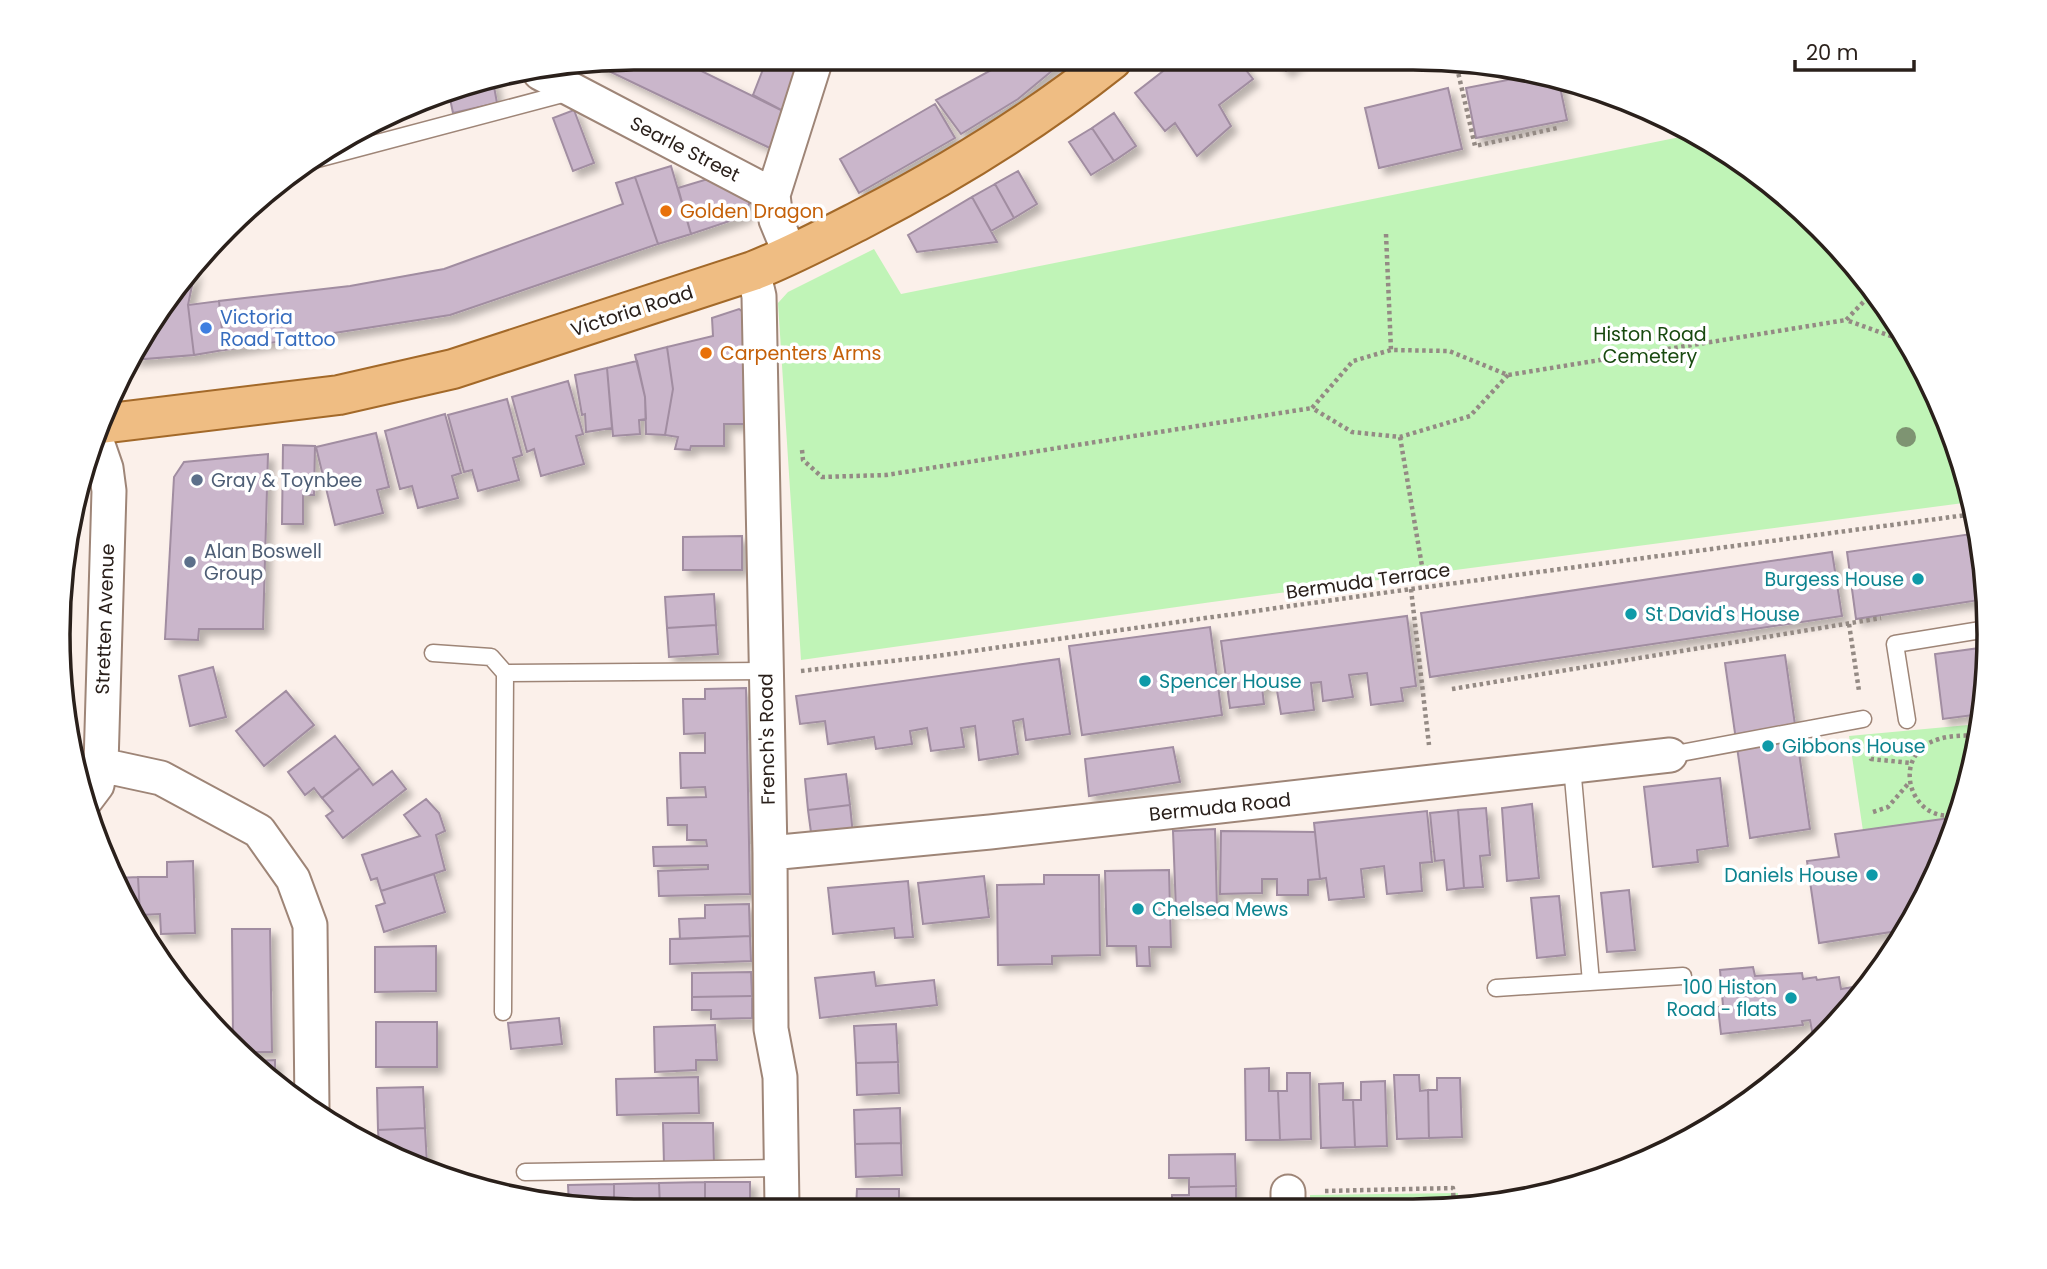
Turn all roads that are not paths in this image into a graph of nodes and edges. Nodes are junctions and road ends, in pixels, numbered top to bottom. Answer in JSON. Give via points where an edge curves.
{"nodes":[{"id":1,"x":813,"y":70,"type":"edge"},
{"id":2,"x":1100,"y":70,"type":"edge"},
{"id":3,"x":548,"y":77,"type":"edge"},
{"id":4,"x":573,"y":91,"type":"junction"},
{"id":5,"x":341,"y":153,"type":"edge"},
{"id":6,"x":774,"y":195,"type":"junction"},
{"id":7,"x":790,"y":256,"type":"junction"},
{"id":8,"x":753,"y":271,"type":"junction"},
{"id":9,"x":111,"y":423,"type":"edge"},
{"id":10,"x":100,"y":452,"type":"edge"},
{"id":11,"x":1977,"y":631,"type":"edge"},
{"id":12,"x":433,"y":653,"type":"dead end"},
{"id":13,"x":765,"y":671,"type":"junction"},
{"id":14,"x":505,"y":673,"type":"junction"},
{"id":15,"x":1863,"y":719,"type":"dead end"},
{"id":16,"x":1907,"y":720,"type":"dead end"},
{"id":17,"x":1670,"y":755,"type":"joint"},
{"id":18,"x":101,"y":765,"type":"junction"},
{"id":19,"x":1572,"y":766,"type":"junction"},
{"id":20,"x":92,"y":791,"type":"edge"},
{"id":21,"x":770,"y":853,"type":"junction"},
{"id":22,"x":1683,"y":975,"type":"dead end"},
{"id":23,"x":1591,"y":982,"type":"junction"},
{"id":24,"x":1496,"y":988,"type":"dead end"},
{"id":25,"x":503,"y":1012,"type":"dead end"},
{"id":26,"x":312,"y":1097,"type":"edge"},
{"id":27,"x":780,"y":1168,"type":"junction"},
{"id":28,"x":525,"y":1172,"type":"dead end"},
{"id":29,"x":782,"y":1199,"type":"edge"}],
"edges":[{"from":1,"to":6,"type":"street"},
{"from":2,"to":7,"type":"main road","name":"Victoria Road","via":[[970,161]]},
{"from":3,"to":4,"type":"street","name":"Searle Street"},
{"from":4,"to":5,"type":"lane"},
{"from":4,"to":6,"type":"street","name":"Searle Street"},
{"from":6,"to":7,"type":"street","via":[[776,220]]},
{"from":7,"to":8,"type":"main road","name":"Victoria Road"},
{"from":8,"to":9,"type":"main road","name":"Victoria Road","via":[[440,372],[339,395]]},
{"from":8,"to":13,"type":"street","name":"French's Road","via":[[759,296]]},
{"from":10,"to":18,"type":"street","name":"Stretten Avenue","via":[[109,491]]},
{"from":11,"to":16,"type":"lane","via":[[1895,644]]},
{"from":12,"to":14,"type":"lane","via":[[491,657]]},
{"from":13,"to":14,"type":"lane"},
{"from":13,"to":21,"type":"street","name":"French's Road"},
{"from":14,"to":25,"type":"lane"},
{"from":15,"to":17,"type":"lane"},
{"from":17,"to":19,"type":"street","name":"Bermuda Road"},
{"from":18,"to":20,"type":"street","name":"Stretten Avenue"},
{"from":18,"to":26,"type":"street","via":[[161,778],[258,831],[293,879],[310,925]]},
{"from":19,"to":21,"type":"street","name":"Bermuda Road"},
{"from":19,"to":23,"type":"lane"},
{"from":21,"to":27,"type":"street","name":"French's Road","via":[[771,1029],[780,1077]]},
{"from":22,"to":23,"type":"lane"},
{"from":23,"to":24,"type":"lane"},
{"from":27,"to":28,"type":"lane"},
{"from":27,"to":29,"type":"street","name":"French's Road"}]}
